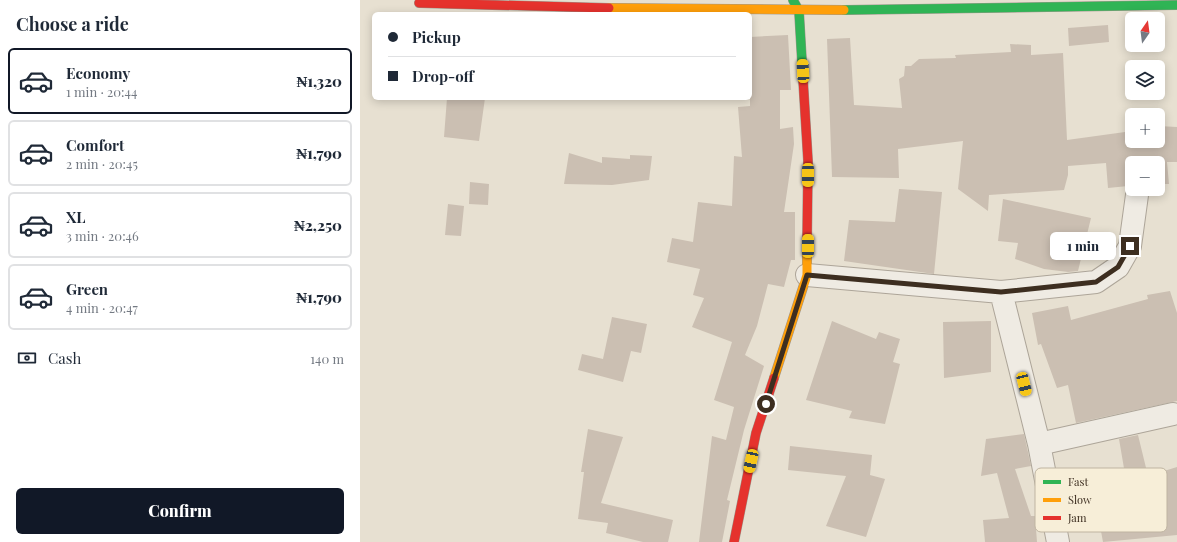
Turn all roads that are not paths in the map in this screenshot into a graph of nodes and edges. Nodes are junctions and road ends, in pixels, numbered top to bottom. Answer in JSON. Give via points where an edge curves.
{"nodes":[{"id":1,"x":793,"y":0,"type":"edge"},
{"id":2,"x":419,"y":3,"type":"dead end"},
{"id":3,"x":1177,"y":5,"type":"edge"},
{"id":4,"x":799,"y":11,"type":"junction"},
{"id":5,"x":1137,"y":196,"type":"edge"},
{"id":6,"x":807,"y":275,"type":"junction"},
{"id":7,"x":1001,"y":292,"type":"junction"},
{"id":8,"x":1173,"y":414,"type":"dead end"},
{"id":9,"x":1039,"y":444,"type":"junction"},
{"id":10,"x":1044,"y":468,"type":"edge"},
{"id":11,"x":1056,"y":532,"type":"edge"},
{"id":12,"x":734,"y":542,"type":"edge"},
{"id":13,"x":1058,"y":542,"type":"edge"}],
"edges":[{"from":1,"to":4,"type":"street"},
{"from":2,"to":4,"type":"street"},
{"from":3,"to":4,"type":"street"},
{"from":4,"to":6,"type":"street","via":[[808,161]]},
{"from":5,"to":7,"type":"street","via":[[1130,246],[1118,267],[1096,282]]},
{"from":6,"to":7,"type":"street"},
{"from":6,"to":12,"type":"street","via":[[756,433]]},
{"from":7,"to":9,"type":"street"},
{"from":8,"to":9,"type":"street"},
{"from":9,"to":10,"type":"street"},
{"from":11,"to":13,"type":"street"}]}
